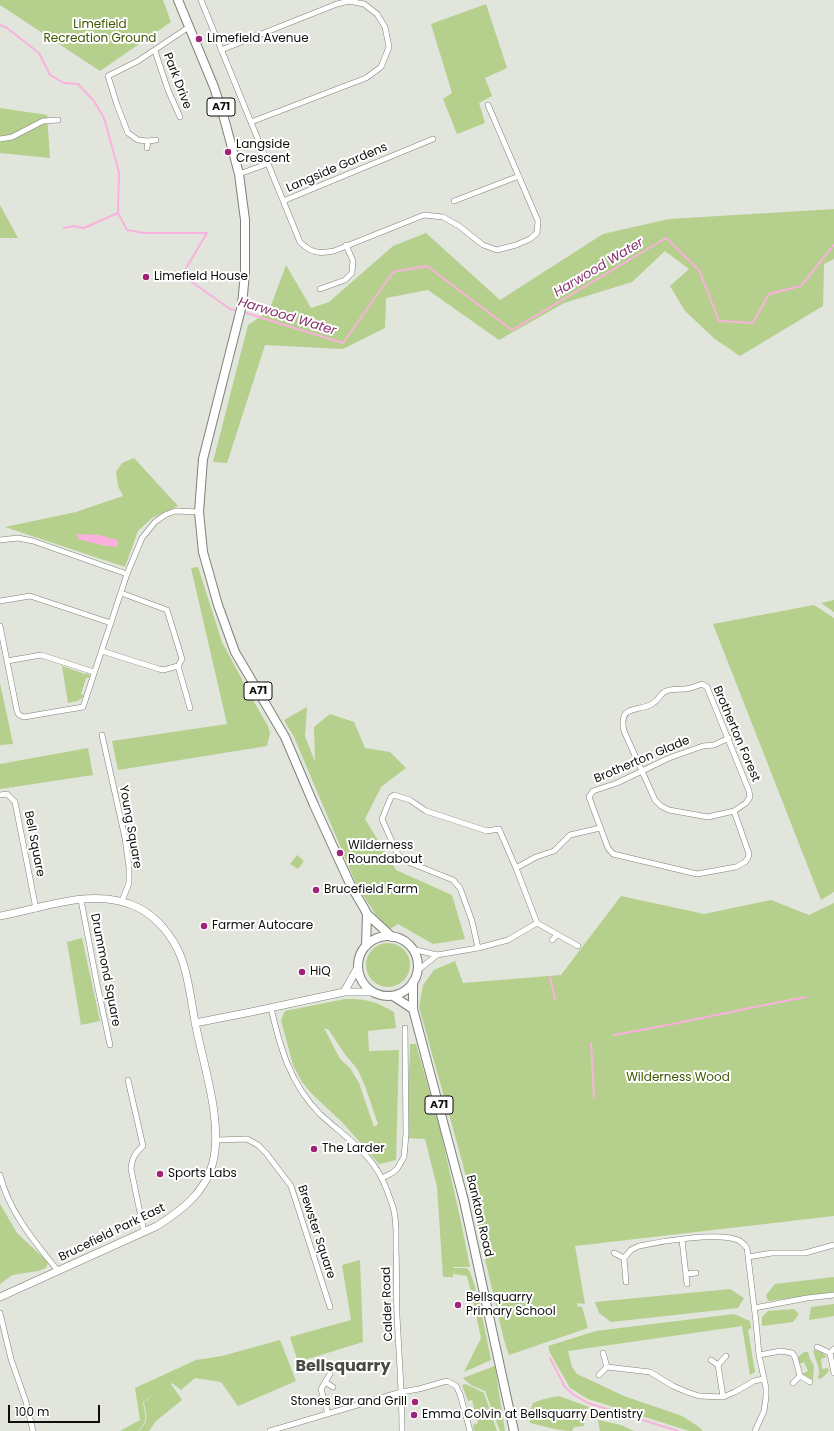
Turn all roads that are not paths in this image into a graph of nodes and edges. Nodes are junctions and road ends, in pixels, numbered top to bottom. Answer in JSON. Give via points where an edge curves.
{"nodes":[{"id":1,"x":178,"y":0,"type":"edge"},
{"id":2,"x":201,"y":0,"type":"edge"},
{"id":3,"x":189,"y":27,"type":"junction"},
{"id":4,"x":221,"y":50,"type":"junction"},
{"id":5,"x":155,"y":51,"type":"junction"},
{"id":6,"x":488,"y":104,"type":"dead end"},
{"id":7,"x":180,"y":118,"type":"dead end"},
{"id":8,"x":58,"y":120,"type":"dead end"},
{"id":9,"x":251,"y":122,"type":"junction"},
{"id":10,"x":0,"y":139,"type":"edge"},
{"id":11,"x":433,"y":139,"type":"dead end"},
{"id":12,"x":156,"y":140,"type":"dead end"},
{"id":13,"x":148,"y":142,"type":"junction"},
{"id":14,"x":147,"y":148,"type":"dead end"},
{"id":15,"x":267,"y":164,"type":"junction"},
{"id":16,"x":239,"y":174,"type":"junction"},
{"id":17,"x":519,"y":176,"type":"junction"},
{"id":18,"x":283,"y":201,"type":"junction"},
{"id":19,"x":454,"y":201,"type":"dead end"},
{"id":20,"x":346,"y":245,"type":"junction"},
{"id":21,"x":320,"y":289,"type":"dead end"},
{"id":22,"x":199,"y":512,"type":"junction"},
{"id":23,"x":0,"y":540,"type":"edge"},
{"id":24,"x":127,"y":574,"type":"junction"},
{"id":25,"x":121,"y":593,"type":"junction"},
{"id":26,"x":0,"y":601,"type":"edge"},
{"id":27,"x":111,"y":623,"type":"junction"},
{"id":28,"x":0,"y":626,"type":"edge"},
{"id":29,"x":102,"y":651,"type":"junction"},
{"id":30,"x":8,"y":661,"type":"junction"},
{"id":31,"x":178,"y":666,"type":"junction"},
{"id":32,"x":94,"y":672,"type":"junction"},
{"id":33,"x":190,"y":708,"type":"dead end"},
{"id":34,"x":102,"y":735,"type":"dead end"},
{"id":35,"x":729,"y":738,"type":"junction"},
{"id":36,"x":642,"y":771,"type":"junction"},
{"id":37,"x":0,"y":796,"type":"edge"},
{"id":38,"x":734,"y":811,"type":"junction"},
{"id":39,"x":600,"y":828,"type":"junction"},
{"id":40,"x":516,"y":868,"type":"junction"},
{"id":41,"x":81,"y":900,"type":"junction"},
{"id":42,"x":122,"y":901,"type":"junction"},
{"id":43,"x":36,"y":909,"type":"junction"},
{"id":44,"x":367,"y":914,"type":"junction"},
{"id":45,"x":0,"y":916,"type":"edge"},
{"id":46,"x":537,"y":923,"type":"junction"},
{"id":47,"x":557,"y":934,"type":"junction"},
{"id":48,"x":392,"y":937,"type":"junction"},
{"id":49,"x":552,"y":940,"type":"dead end"},
{"id":50,"x":366,"y":946,"type":"junction"},
{"id":51,"x":578,"y":946,"type":"dead end"},
{"id":52,"x":478,"y":948,"type":"junction"},
{"id":53,"x":412,"y":949,"type":"junction"},
{"id":54,"x":437,"y":955,"type":"junction"},
{"id":55,"x":358,"y":967,"type":"junction"},
{"id":56,"x":417,"y":971,"type":"junction"},
{"id":57,"x":413,"y":982,"type":"junction"},
{"id":58,"x":344,"y":992,"type":"junction"},
{"id":59,"x":372,"y":992,"type":"junction"},
{"id":60,"x":393,"y":996,"type":"junction"},
{"id":61,"x":271,"y":1008,"type":"junction"},
{"id":62,"x":413,"y":1009,"type":"junction"},
{"id":63,"x":195,"y":1023,"type":"junction"},
{"id":64,"x":405,"y":1028,"type":"dead end"},
{"id":65,"x":110,"y":1044,"type":"dead end"},
{"id":66,"x":128,"y":1080,"type":"dead end"},
{"id":67,"x":217,"y":1140,"type":"junction"},
{"id":68,"x":0,"y":1175,"type":"edge"},
{"id":69,"x":382,"y":1178,"type":"junction"},
{"id":70,"x":144,"y":1232,"type":"junction"},
{"id":71,"x":682,"y":1240,"type":"junction"},
{"id":72,"x":834,"y":1245,"type":"edge"},
{"id":73,"x":614,"y":1253,"type":"dead end"},
{"id":74,"x":748,"y":1257,"type":"junction"},
{"id":75,"x":624,"y":1258,"type":"junction"},
{"id":76,"x":58,"y":1271,"type":"junction"},
{"id":77,"x":696,"y":1273,"type":"dead end"},
{"id":78,"x":687,"y":1274,"type":"junction"},
{"id":79,"x":626,"y":1282,"type":"dead end"},
{"id":80,"x":687,"y":1284,"type":"dead end"},
{"id":81,"x":834,"y":1295,"type":"edge"},
{"id":82,"x":0,"y":1296,"type":"edge"},
{"id":83,"x":330,"y":1307,"type":"dead end"},
{"id":84,"x":754,"y":1308,"type":"junction"},
{"id":85,"x":0,"y":1313,"type":"edge"},
{"id":86,"x":816,"y":1347,"type":"dead end"},
{"id":87,"x":832,"y":1351,"type":"edge"},
{"id":88,"x":603,"y":1353,"type":"dead end"},
{"id":89,"x":758,"y":1355,"type":"junction"},
{"id":90,"x":726,"y":1356,"type":"dead end"},
{"id":91,"x":711,"y":1360,"type":"dead end"},
{"id":92,"x":718,"y":1365,"type":"junction"},
{"id":93,"x":607,"y":1367,"type":"junction"},
{"id":94,"x":834,"y":1373,"type":"edge"},
{"id":95,"x":330,"y":1374,"type":"dead end"},
{"id":96,"x":599,"y":1375,"type":"dead end"},
{"id":97,"x":800,"y":1376,"type":"junction"},
{"id":98,"x":763,"y":1379,"type":"junction"},
{"id":99,"x":325,"y":1382,"type":"junction"},
{"id":100,"x":810,"y":1382,"type":"dead end"},
{"id":101,"x":793,"y":1383,"type":"dead end"},
{"id":102,"x":333,"y":1387,"type":"dead end"},
{"id":103,"x":401,"y":1392,"type":"junction"},
{"id":104,"x":723,"y":1397,"type":"junction"},
{"id":105,"x":328,"y":1414,"type":"junction"},
{"id":106,"x":33,"y":1431,"type":"edge"},
{"id":107,"x":270,"y":1431,"type":"edge"},
{"id":108,"x":402,"y":1431,"type":"edge"},
{"id":109,"x":470,"y":1431,"type":"edge"},
{"id":110,"x":514,"y":1431,"type":"edge"},
{"id":111,"x":755,"y":1431,"type":"edge"}],
"edges":[{"from":1,"to":3,"type":"main road","number":"A71"},
{"from":2,"to":4,"type":"street"},
{"from":3,"to":5,"type":"street"},
{"from":3,"to":16,"type":"main road","number":"A71","via":[[214,87]]},
{"from":4,"to":9,"type":"street"},
{"from":4,"to":9,"type":"street","via":[[349,1],[364,4],[377,14],[385,27],[389,47],[381,67],[366,78]]},
{"from":5,"to":7,"type":"street","name":"Park Drive"},
{"from":5,"to":13,"type":"street","via":[[108,76],[128,133],[138,140]]},
{"from":6,"to":17,"type":"street","name":"Langside Gardens"},
{"from":8,"to":10,"type":"street","via":[[43,121],[12,137]]},
{"from":9,"to":15,"type":"street"},
{"from":11,"to":18,"type":"street","name":"Langside Gardens"},
{"from":12,"to":13,"type":"street"},
{"from":13,"to":14,"type":"street"},
{"from":15,"to":16,"type":"street"},
{"from":15,"to":18,"type":"street"},
{"from":16,"to":22,"type":"main road","number":"A71","via":[[245,220],[242,305],[203,459]]},
{"from":17,"to":19,"type":"street"},
{"from":17,"to":20,"type":"street","name":"Langside Gardens","via":[[538,221],[537,233],[516,245],[497,250],[483,245],[460,226],[443,217],[424,215]]},
{"from":18,"to":20,"type":"street","name":"Langside Gardens","via":[[300,242],[308,250],[322,253]]},
{"from":20,"to":21,"type":"street","via":[[353,261],[352,273],[345,280]]},
{"from":22,"to":24,"type":"street","via":[[175,511],[155,522],[142,538]]},
{"from":22,"to":44,"type":"main road","number":"A71","via":[[203,552],[235,652],[285,737],[314,805]]},
{"from":23,"to":24,"type":"street","via":[[18,538],[33,541]]},
{"from":24,"to":25,"type":"street"},
{"from":25,"to":27,"type":"street"},
{"from":25,"to":31,"type":"street","via":[[167,610],[182,659]]},
{"from":26,"to":27,"type":"street","via":[[30,596]]},
{"from":27,"to":29,"type":"street"},
{"from":28,"to":30,"type":"street"},
{"from":29,"to":31,"type":"street","via":[[163,670]]},
{"from":29,"to":32,"type":"street"},
{"from":30,"to":32,"type":"street","via":[[41,655]]},
{"from":30,"to":32,"type":"street","via":[[16,711],[19,716],[24,717],[84,707]]},
{"from":31,"to":33,"type":"street"},
{"from":34,"to":42,"type":"street","name":"Young Square","via":[[129,867],[129,883]]},
{"from":35,"to":36,"type":"street","name":"Brotherton Glade","via":[[714,745],[683,752]]},
{"from":35,"to":36,"type":"street","name":"Brotherton Forest","via":[[707,687],[702,684],[684,690],[670,690],[651,704],[635,708],[624,716],[624,731]]},
{"from":35,"to":38,"type":"street","name":"Brotherton Forest","via":[[750,791],[750,798],[746,803]]},
{"from":36,"to":38,"type":"street","via":[[655,800],[669,810],[708,818]]},
{"from":36,"to":39,"type":"street","name":"Brotherton Glade","via":[[594,791],[589,797]]},
{"from":37,"to":43,"type":"street","name":"Bell Square","via":[[7,794],[15,802]]},
{"from":38,"to":39,"type":"street","via":[[748,858],[736,866],[697,874],[613,854]]},
{"from":39,"to":40,"type":"street","via":[[570,835],[554,851]]},
{"from":40,"to":46,"type":"street"},
{"from":40,"to":52,"type":"street","via":[[499,829],[487,831],[426,811],[410,800],[394,795],[391,797],[382,819],[397,853],[403,860],[453,880],[460,888],[472,921]]},
{"from":41,"to":42,"type":"street","name":"Brucefield Park East","via":[[96,898]]},
{"from":41,"to":43,"type":"street","name":"Brucefield Park East"},
{"from":41,"to":65,"type":"street","name":"Drummond Square"},
{"from":42,"to":63,"type":"street","name":"Brucefield Park East","via":[[151,916],[167,932],[181,957],[188,980]]},
{"from":43,"to":45,"type":"street","name":"Brucefield Park East"},
{"from":44,"to":48,"type":"main road","number":"A71"},
{"from":44,"to":50,"type":"main road","number":"A71"},
{"from":46,"to":47,"type":"street"},
{"from":46,"to":52,"type":"street","via":[[508,940]]},
{"from":47,"to":49,"type":"street"},
{"from":47,"to":51,"type":"street"},
{"from":48,"to":50,"type":"main road","via":[[374,940]]},
{"from":48,"to":53,"type":"main road","number":"A71","via":[[407,943]]},
{"from":50,"to":55,"type":"main road","number":"A71"},
{"from":52,"to":54,"type":"street"},
{"from":53,"to":54,"type":"street"},
{"from":53,"to":56,"type":"main road","via":[[418,963]]},
{"from":54,"to":56,"type":"street"},
{"from":55,"to":58,"type":"street"},
{"from":55,"to":59,"type":"main road","via":[[364,985]]},
{"from":56,"to":57,"type":"main road","number":"A71"},
{"from":57,"to":60,"type":"main road","via":[[408,989]]},
{"from":57,"to":62,"type":"main road","name":"Bankton Road","number":"A71"},
{"from":58,"to":59,"type":"street"},
{"from":58,"to":61,"type":"street"},
{"from":59,"to":60,"type":"main road"},
{"from":60,"to":62,"type":"main road"},
{"from":61,"to":63,"type":"street"},
{"from":61,"to":69,"type":"street","name":"Calder Road","via":[[288,1069],[307,1100],[353,1142]]},
{"from":62,"to":110,"type":"main road","name":"Bankton Road","number":"A71","via":[[464,1201]]},
{"from":63,"to":67,"type":"street","name":"Brucefield Park East","via":[[216,1122]]},
{"from":64,"to":69,"type":"street","via":[[404,1157],[397,1169]]},
{"from":66,"to":70,"type":"street","via":[[143,1146],[136,1152],[131,1168]]},
{"from":67,"to":70,"type":"street","name":"Brucefield Park East","via":[[213,1162],[203,1187],[190,1203]]},
{"from":67,"to":83,"type":"street","name":"Brewster Square","via":[[247,1138],[258,1145],[291,1186]]},
{"from":68,"to":76,"type":"street","via":[[22,1224]]},
{"from":69,"to":103,"type":"street","name":"Calder Road","via":[[393,1207],[396,1229]]},
{"from":70,"to":76,"type":"street","name":"Brucefield Park East"},
{"from":71,"to":74,"type":"street","via":[[716,1236],[738,1240],[747,1248]]},
{"from":71,"to":75,"type":"street","via":[[639,1246]]},
{"from":71,"to":78,"type":"street"},
{"from":72,"to":74,"type":"street","via":[[805,1253],[772,1253]]},
{"from":73,"to":75,"type":"street"},
{"from":74,"to":84,"type":"street"},
{"from":75,"to":79,"type":"street"},
{"from":76,"to":82,"type":"street","name":"Brucefield Park East"},
{"from":77,"to":78,"type":"street"},
{"from":78,"to":80,"type":"street"},
{"from":81,"to":84,"type":"street"},
{"from":84,"to":89,"type":"street"},
{"from":85,"to":106,"type":"street"},
{"from":86,"to":87,"type":"street"},
{"from":87,"to":94,"type":"street"},
{"from":88,"to":93,"type":"street"},
{"from":89,"to":97,"type":"street","via":[[781,1351],[792,1353]]},
{"from":89,"to":98,"type":"street"},
{"from":90,"to":92,"type":"street"},
{"from":91,"to":92,"type":"street"},
{"from":92,"to":104,"type":"street"},
{"from":93,"to":96,"type":"street"},
{"from":93,"to":104,"type":"street","via":[[650,1372],[687,1392],[699,1396]]},
{"from":95,"to":99,"type":"street"},
{"from":97,"to":100,"type":"street"},
{"from":97,"to":101,"type":"street"},
{"from":98,"to":104,"type":"street"},
{"from":98,"to":111,"type":"street","via":[[766,1397],[764,1411]]},
{"from":99,"to":102,"type":"street"},
{"from":99,"to":105,"type":"street","via":[[321,1389]]},
{"from":103,"to":105,"type":"street"},
{"from":103,"to":108,"type":"street","name":"Calder Road"},
{"from":103,"to":109,"type":"street","via":[[447,1381],[456,1386]]},
{"from":105,"to":107,"type":"street"}]}
